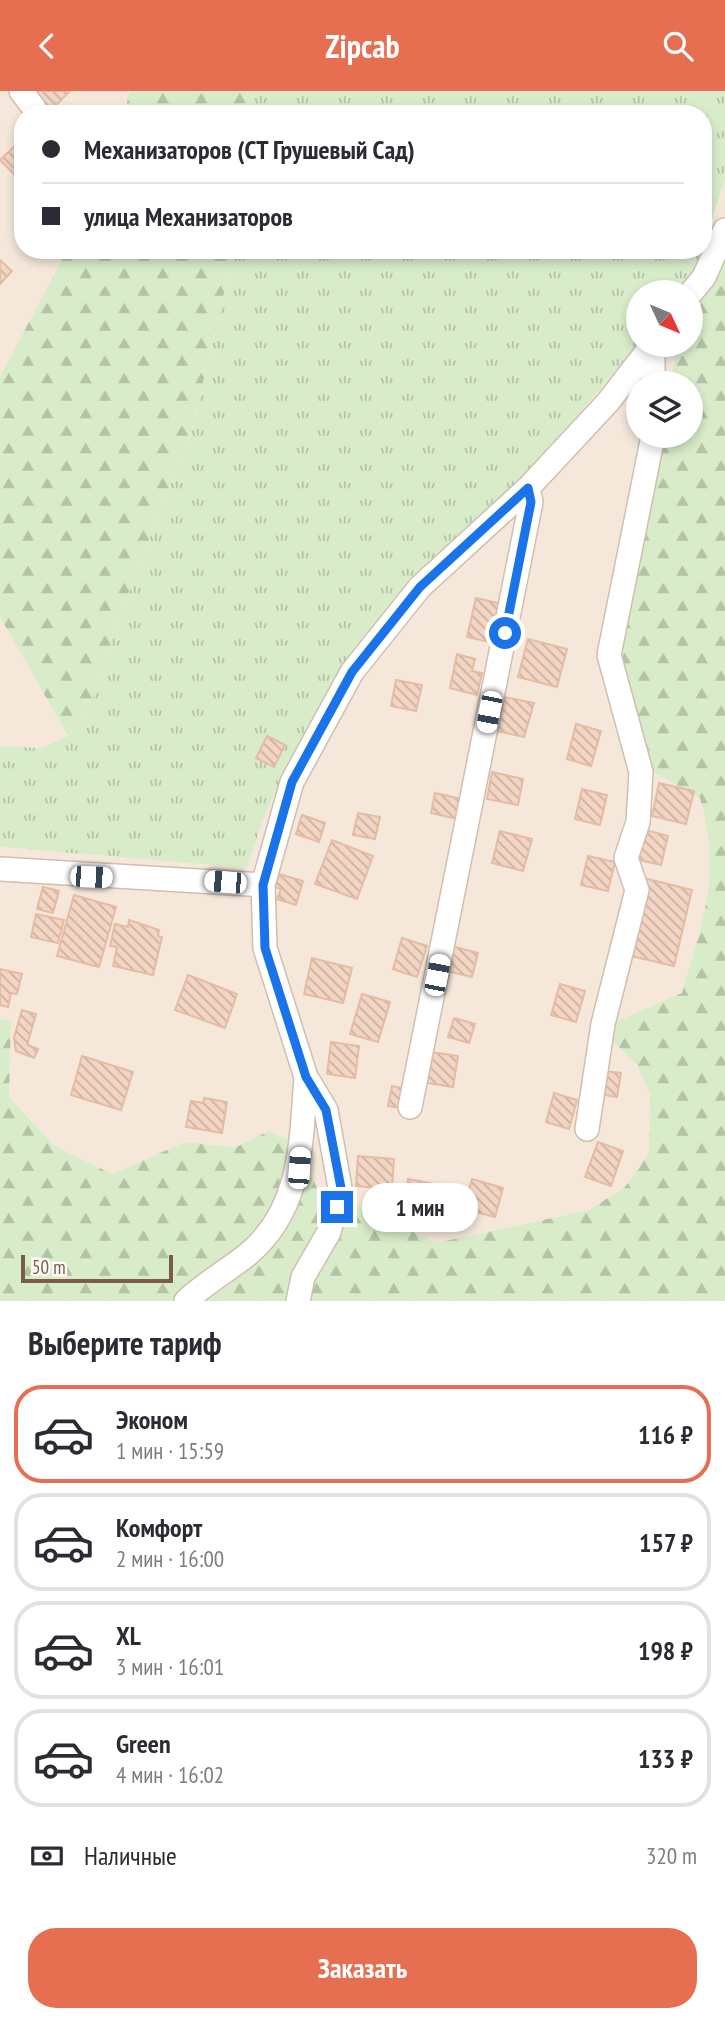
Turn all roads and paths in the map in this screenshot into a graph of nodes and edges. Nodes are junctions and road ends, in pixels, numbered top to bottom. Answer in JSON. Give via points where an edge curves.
{"nodes":[{"id":1,"x":725,"y":230,"type":"edge"},
{"id":2,"x":702,"y":280,"type":"edge"},
{"id":3,"x":643,"y":357,"type":"edge"},
{"id":4,"x":651,"y":448,"type":"edge"},
{"id":5,"x":528,"y":488,"type":"junction"},
{"id":6,"x":0,"y":869,"type":"edge"},
{"id":7,"x":263,"y":885,"type":"junction"},
{"id":8,"x":306,"y":1077,"type":"junction"},
{"id":9,"x":410,"y":1107,"type":"dead end"},
{"id":10,"x":587,"y":1129,"type":"dead end"},
{"id":11,"x":186,"y":1301,"type":"edge"},
{"id":12,"x":299,"y":1301,"type":"edge"}],
"edges":[{"from":1,"to":2,"type":"street"},
{"from":3,"to":5,"type":"street","via":[[608,403]]},
{"from":4,"to":10,"type":"street","via":[[609,655],[641,772],[638,822],[626,858],[637,890],[603,1024]]},
{"from":5,"to":7,"type":"street","via":[[420,587],[352,672],[292,782]]},
{"from":5,"to":9,"type":"street","via":[[531,502]]},
{"from":6,"to":7,"type":"street"},
{"from":7,"to":8,"type":"street","via":[[265,948]]},
{"from":8,"to":11,"type":"street","via":[[299,1168],[281,1218],[248,1254]]},
{"from":8,"to":12,"type":"street","via":[[326,1110],[341,1188],[329,1232],[303,1277]]}]}
